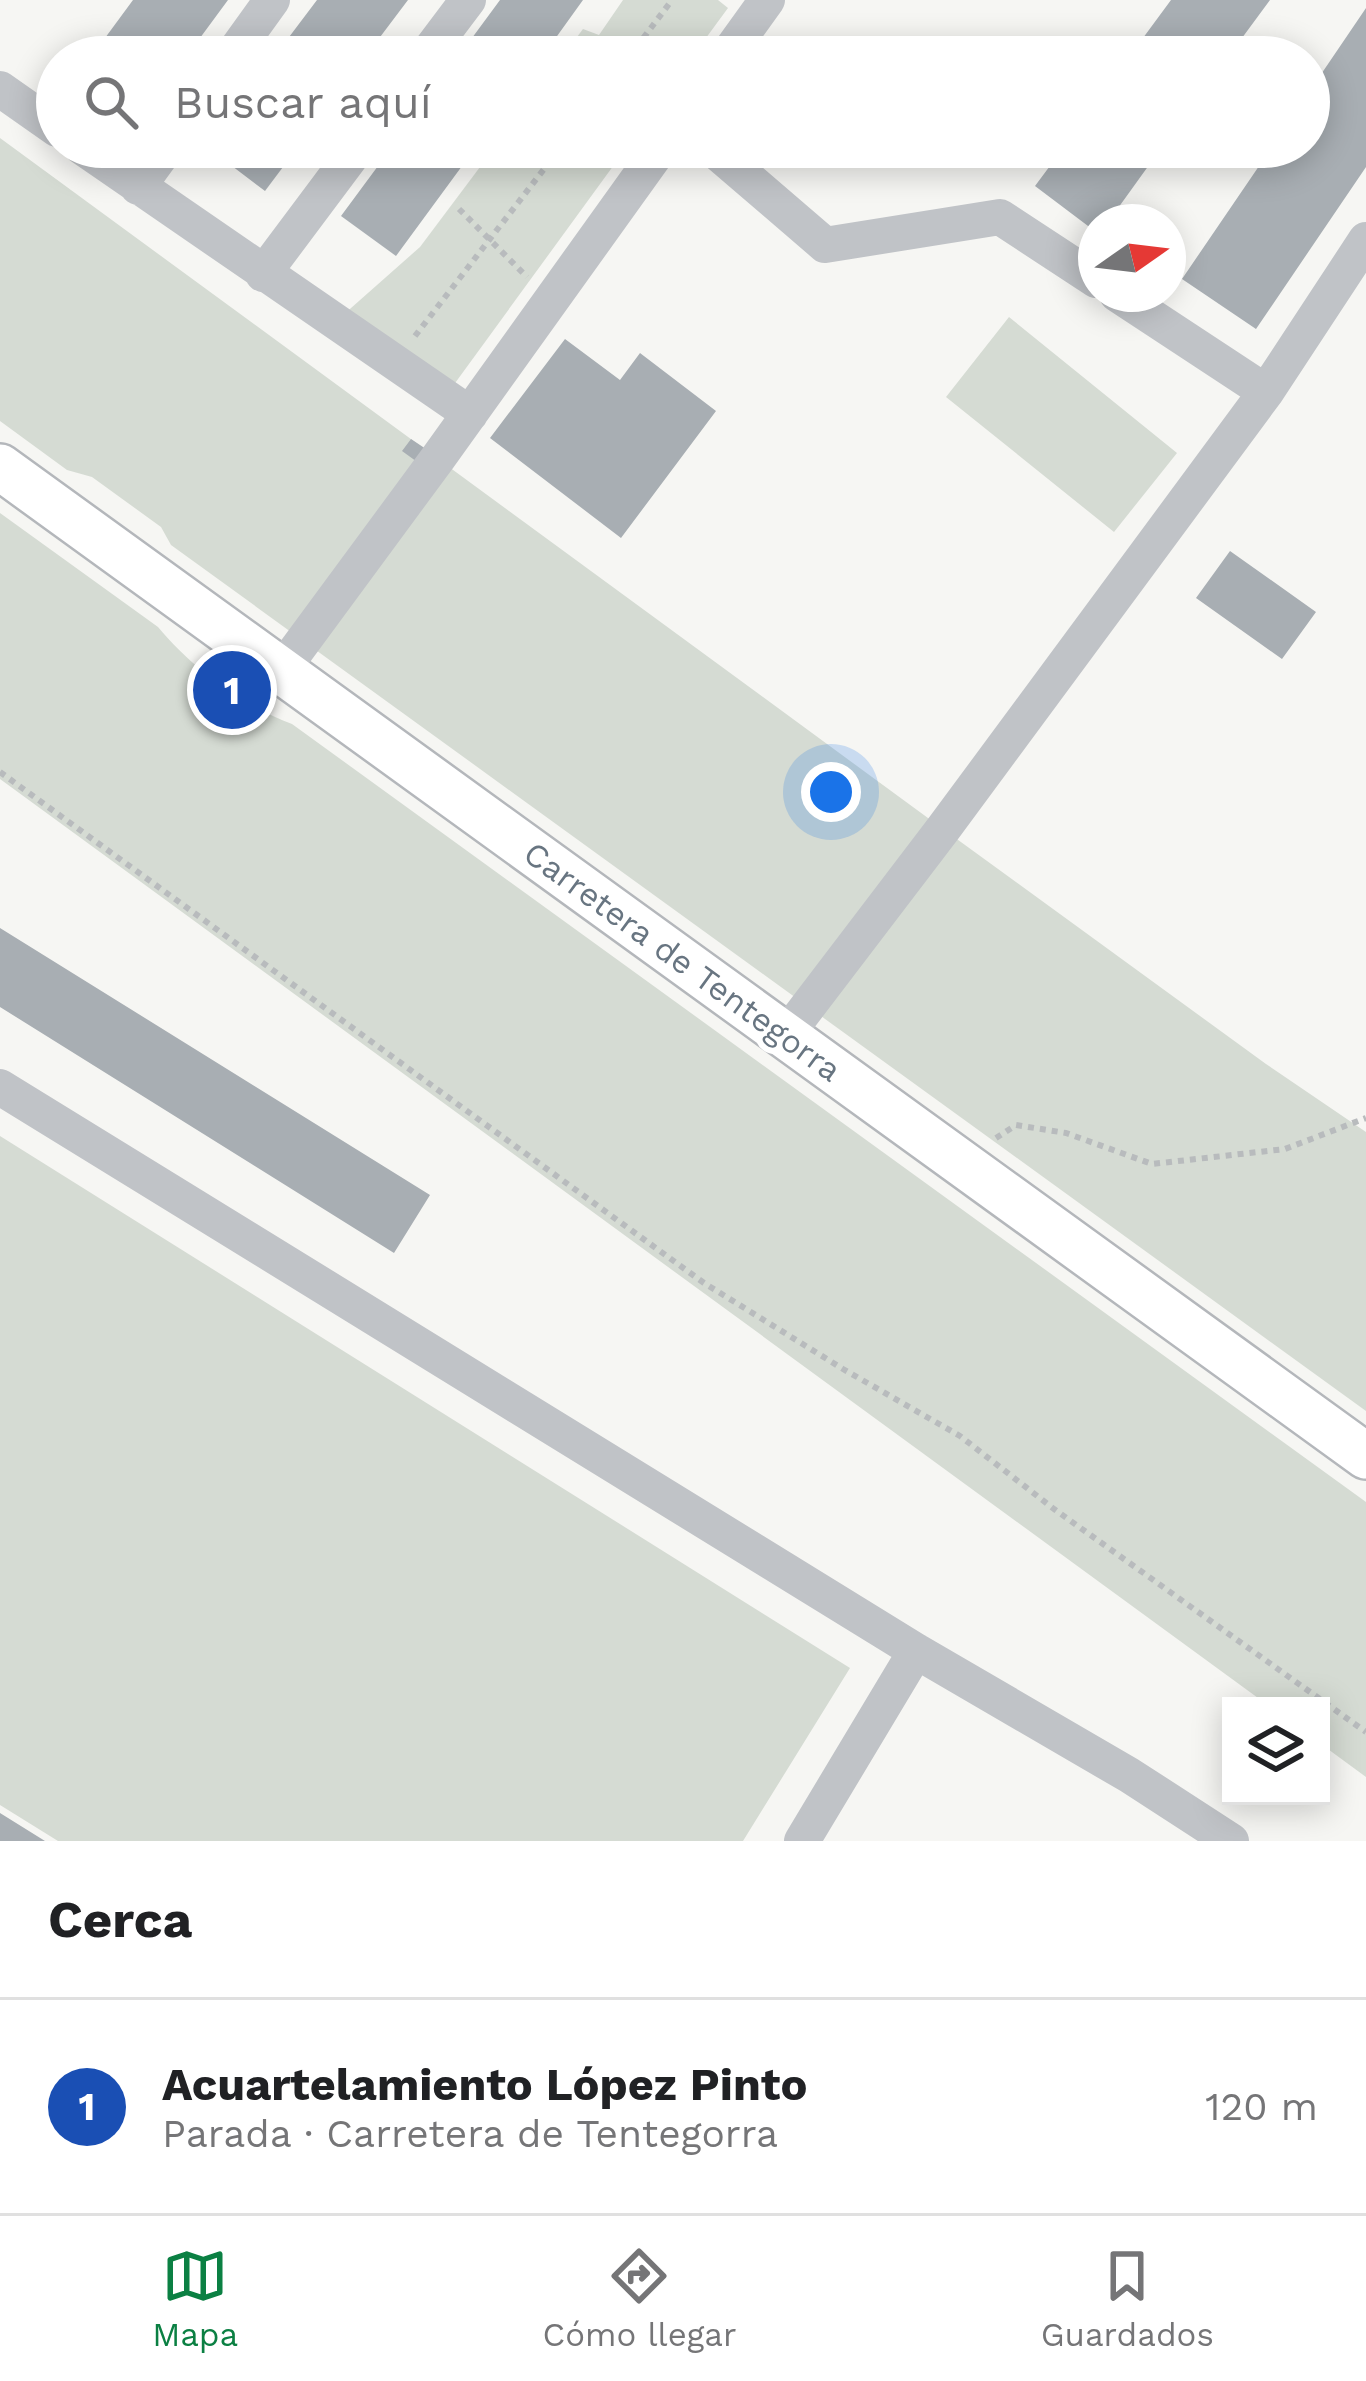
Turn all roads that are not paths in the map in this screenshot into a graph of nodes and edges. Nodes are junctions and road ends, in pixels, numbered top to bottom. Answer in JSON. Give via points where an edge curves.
{"nodes":[{"id":1,"x":272,"y":0,"type":"edge"},
{"id":2,"x":468,"y":0,"type":"edge"},
{"id":3,"x":766,"y":0,"type":"edge"},
{"id":4,"x":246,"y":36,"type":"edge"},
{"id":5,"x":441,"y":36,"type":"edge"},
{"id":6,"x":741,"y":36,"type":"edge"},
{"id":7,"x":0,"y":88,"type":"edge"},
{"id":8,"x":36,"y":114,"type":"edge"},
{"id":9,"x":111,"y":168,"type":"edge"},
{"id":10,"x":151,"y":168,"type":"edge"},
{"id":11,"x":342,"y":168,"type":"edge"},
{"id":12,"x":646,"y":168,"type":"edge"},
{"id":13,"x":735,"y":168,"type":"edge"},
{"id":14,"x":138,"y":187,"type":"junction"},
{"id":15,"x":1366,"y":239,"type":"edge"},
{"id":16,"x":1078,"y":268,"type":"edge"},
{"id":17,"x":263,"y":274,"type":"junction"},
{"id":18,"x":1144,"y":312,"type":"edge"},
{"id":19,"x":1266,"y":392,"type":"junction"},
{"id":20,"x":470,"y":414,"type":"junction"},
{"id":21,"x":0,"y":467,"type":"edge"},
{"id":22,"x":281,"y":671,"type":"junction"},
{"id":23,"x":786,"y":1035,"type":"junction"},
{"id":24,"x":0,"y":1088,"type":"edge"},
{"id":25,"x":1366,"y":1456,"type":"edge"},
{"id":26,"x":916,"y":1651,"type":"junction"},
{"id":27,"x":802,"y":1841,"type":"edge"},
{"id":28,"x":1231,"y":1841,"type":"edge"}],
"edges":[{"from":1,"to":4,"type":"lane"},
{"from":2,"to":5,"type":"lane"},
{"from":3,"to":6,"type":"lane"},
{"from":7,"to":8,"type":"lane"},
{"from":9,"to":14,"type":"lane"},
{"from":10,"to":14,"type":"lane"},
{"from":11,"to":17,"type":"lane"},
{"from":12,"to":20,"type":"lane"},
{"from":13,"to":16,"type":"lane","via":[[825,245],[1000,217]]},
{"from":14,"to":17,"type":"lane"},
{"from":15,"to":19,"type":"lane"},
{"from":17,"to":20,"type":"lane"},
{"from":18,"to":19,"type":"lane"},
{"from":19,"to":23,"type":"lane"},
{"from":20,"to":22,"type":"lane"},
{"from":21,"to":22,"type":"main road","name":"Carretera de Tentegorra"},
{"from":22,"to":23,"type":"main road","name":"Carretera de Tentegorra"},
{"from":23,"to":25,"type":"main road","name":"Carretera de Tentegorra"},
{"from":24,"to":26,"type":"lane"},
{"from":26,"to":27,"type":"lane"},
{"from":26,"to":28,"type":"lane"}]}
